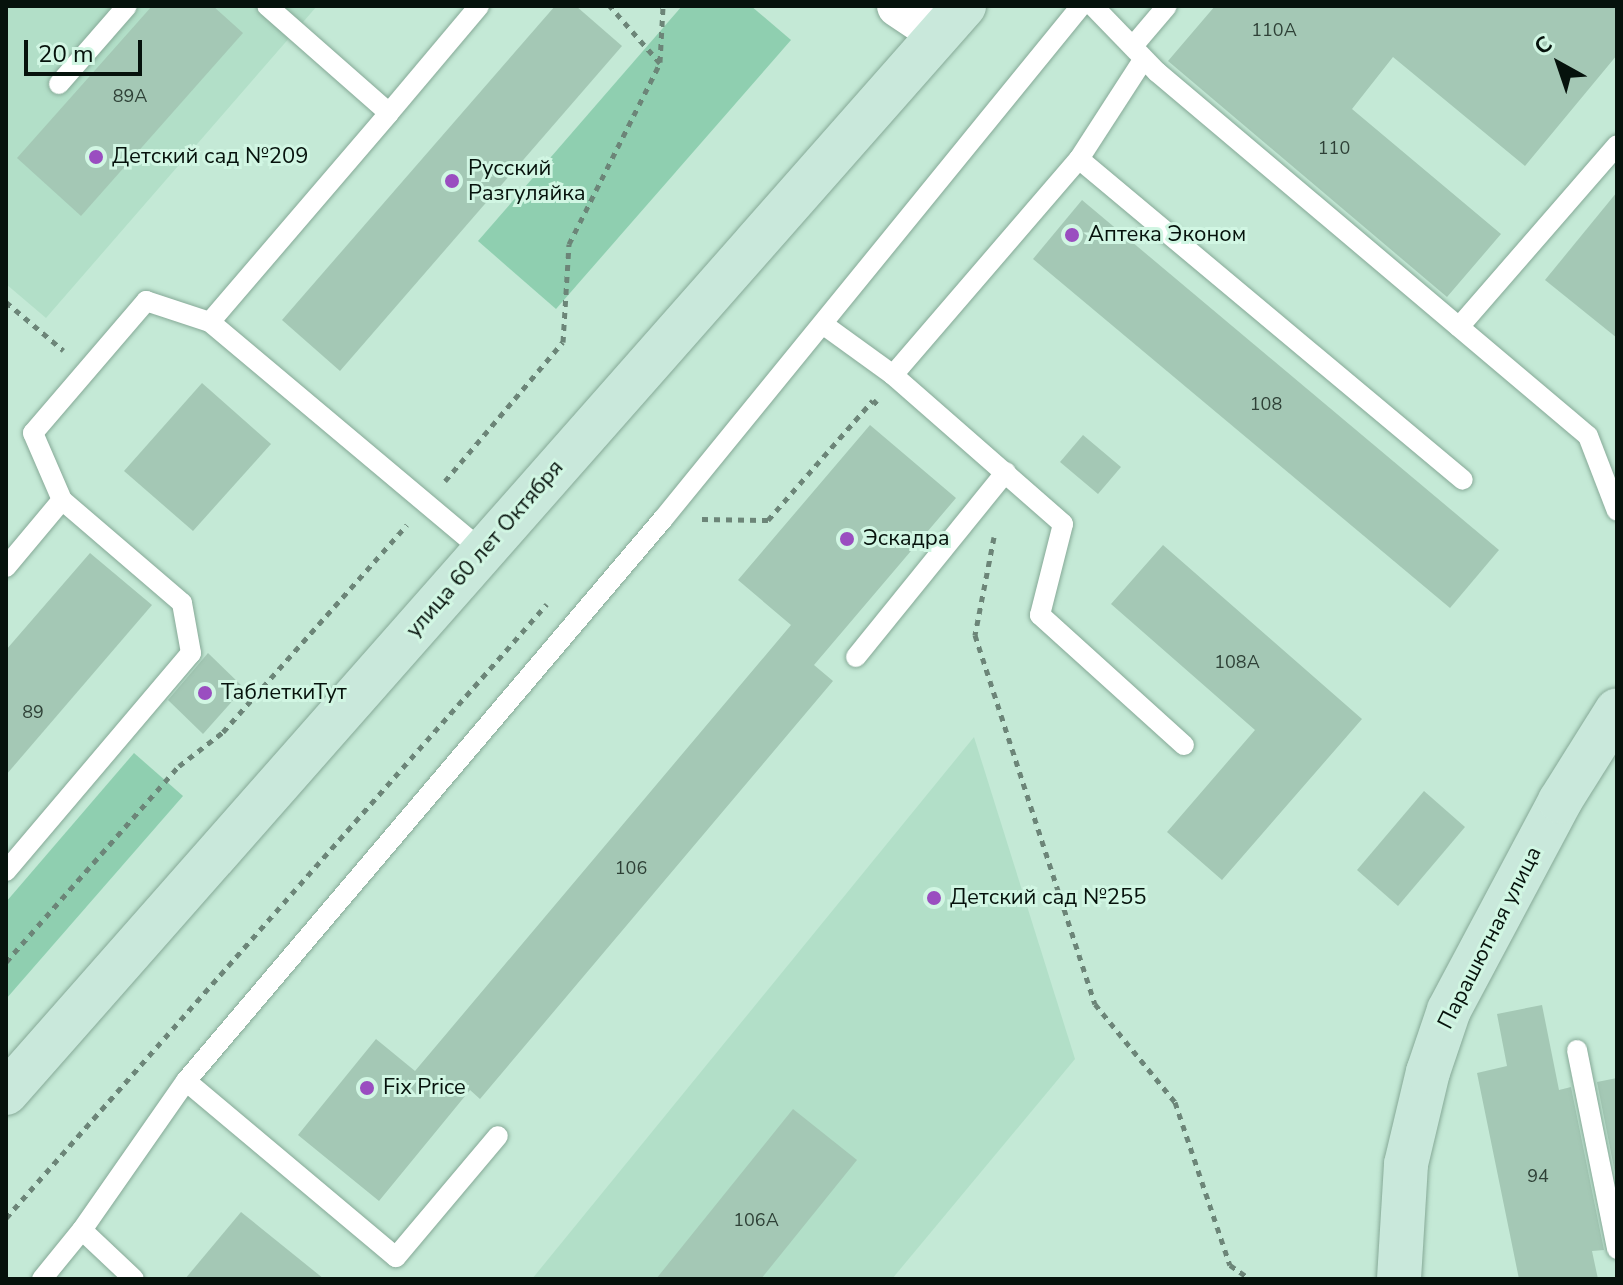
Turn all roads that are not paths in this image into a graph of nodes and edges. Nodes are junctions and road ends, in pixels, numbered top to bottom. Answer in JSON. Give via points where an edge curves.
{"nodes":[{"id":1,"x":127,"y":6,"type":"edge"},
{"id":2,"x":267,"y":6,"type":"edge"},
{"id":3,"x":479,"y":6,"type":"edge"},
{"id":4,"x":898,"y":6,"type":"edge"},
{"id":5,"x":1081,"y":6,"type":"edge"},
{"id":6,"x":1093,"y":6,"type":"edge"},
{"id":7,"x":1167,"y":6,"type":"edge"},
{"id":8,"x":952,"y":20,"type":"edge"},
{"id":9,"x":1138,"y":53,"type":"junction"},
{"id":10,"x":59,"y":84,"type":"dead end"},
{"id":11,"x":389,"y":113,"type":"junction"},
{"id":12,"x":1617,"y":145,"type":"edge"},
{"id":13,"x":1079,"y":159,"type":"junction"},
{"id":14,"x":210,"y":322,"type":"junction"},
{"id":15,"x":824,"y":325,"type":"junction"},
{"id":16,"x":1459,"y":327,"type":"junction"},
{"id":17,"x":893,"y":375,"type":"junction"},
{"id":18,"x":1006,"y":472,"type":"junction"},
{"id":19,"x":1463,"y":480,"type":"dead end"},
{"id":20,"x":62,"y":500,"type":"junction"},
{"id":21,"x":1617,"y":511,"type":"edge"},
{"id":22,"x":483,"y":551,"type":"junction"},
{"id":23,"x":6,"y":567,"type":"edge"},
{"id":24,"x":856,"y":657,"type":"dead end"},
{"id":25,"x":1617,"y":710,"type":"edge"},
{"id":26,"x":1184,"y":745,"type":"dead end"},
{"id":27,"x":6,"y":871,"type":"edge"},
{"id":28,"x":1577,"y":1050,"type":"dead end"},
{"id":29,"x":186,"y":1081,"type":"junction"},
{"id":30,"x":6,"y":1093,"type":"edge"},
{"id":31,"x":498,"y":1136,"type":"dead end"},
{"id":32,"x":82,"y":1230,"type":"junction"},
{"id":33,"x":1617,"y":1249,"type":"edge"},
{"id":34,"x":42,"y":1279,"type":"edge"},
{"id":35,"x":134,"y":1279,"type":"edge"},
{"id":36,"x":1399,"y":1279,"type":"edge"}],
"edges":[{"from":1,"to":10,"type":"lane"},
{"from":2,"to":11,"type":"lane"},
{"from":3,"to":11,"type":"lane"},
{"from":4,"to":8,"type":"street"},
{"from":5,"to":15,"type":"lane"},
{"from":6,"to":9,"type":"lane"},
{"from":7,"to":9,"type":"lane"},
{"from":8,"to":22,"type":"main road","name":"улица 60 лет Октября"},
{"from":9,"to":13,"type":"lane"},
{"from":9,"to":16,"type":"lane"},
{"from":11,"to":14,"type":"lane"},
{"from":12,"to":16,"type":"lane"},
{"from":13,"to":17,"type":"lane"},
{"from":13,"to":19,"type":"lane"},
{"from":14,"to":20,"type":"lane","via":[[146,301],[86,369],[33,433]]},
{"from":14,"to":22,"type":"lane"},
{"from":15,"to":17,"type":"lane"},
{"from":15,"to":29,"type":"lane"},
{"from":16,"to":21,"type":"lane","via":[[1588,436]]},
{"from":17,"to":18,"type":"lane"},
{"from":18,"to":24,"type":"lane"},
{"from":18,"to":26,"type":"lane","via":[[1063,524],[1040,615]]},
{"from":20,"to":23,"type":"lane"},
{"from":20,"to":27,"type":"lane","via":[[182,603],[191,653]]},
{"from":22,"to":30,"type":"main road","name":"улица 60 лет Октября"},
{"from":25,"to":36,"type":"main road","name":"Парашютная улица","via":[[1560,801],[1449,1010],[1406,1164]]},
{"from":28,"to":33,"type":"lane"},
{"from":29,"to":31,"type":"lane","via":[[396,1257]]},
{"from":29,"to":32,"type":"lane"},
{"from":32,"to":34,"type":"lane"},
{"from":32,"to":35,"type":"lane"}]}
